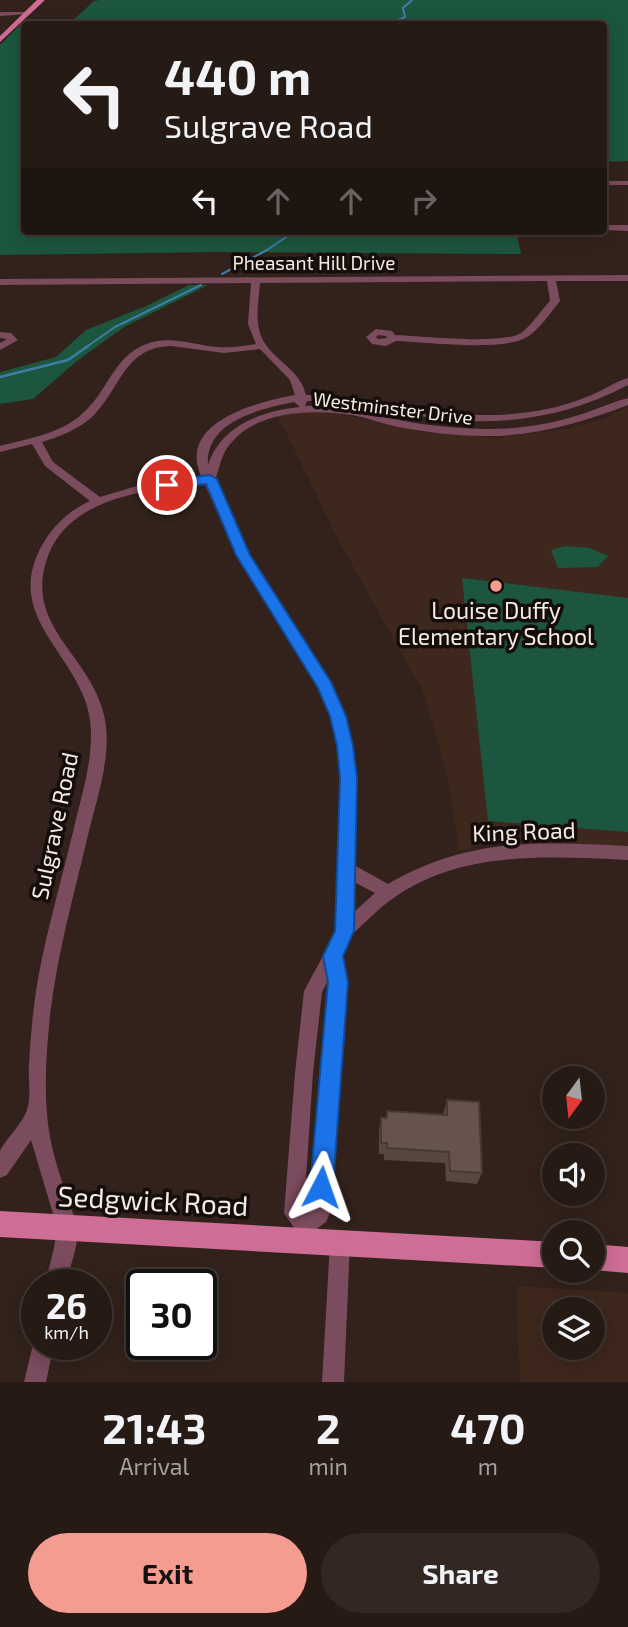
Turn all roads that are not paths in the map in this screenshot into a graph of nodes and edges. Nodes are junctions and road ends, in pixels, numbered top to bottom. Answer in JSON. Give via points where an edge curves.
{"nodes":[{"id":1,"x":41,"y":0,"type":"edge"},
{"id":2,"x":26,"y":14,"type":"junction"},
{"id":3,"x":0,"y":15,"type":"edge"},
{"id":4,"x":0,"y":40,"type":"edge"},
{"id":5,"x":607,"y":183,"type":"edge"},
{"id":6,"x":628,"y":183,"type":"edge"},
{"id":7,"x":607,"y":228,"type":"edge"},
{"id":8,"x":628,"y":228,"type":"edge"},
{"id":9,"x":628,"y":278,"type":"edge"},
{"id":10,"x":551,"y":279,"type":"junction"},
{"id":11,"x":256,"y":281,"type":"junction"},
{"id":12,"x":0,"y":282,"type":"edge"},
{"id":13,"x":0,"y":335,"type":"edge"},
{"id":14,"x":393,"y":338,"type":"dead end"},
{"id":15,"x":261,"y":346,"type":"junction"},
{"id":16,"x":0,"y":347,"type":"edge"},
{"id":17,"x":628,"y":381,"type":"edge"},
{"id":18,"x":628,"y":401,"type":"edge"},
{"id":19,"x":302,"y":402,"type":"junction"},
{"id":20,"x":35,"y":440,"type":"junction"},
{"id":21,"x":0,"y":449,"type":"edge"},
{"id":22,"x":210,"y":479,"type":"junction"},
{"id":23,"x":98,"y":501,"type":"junction"},
{"id":24,"x":628,"y":853,"type":"edge"},
{"id":25,"x":345,"y":869,"type":"junction"},
{"id":26,"x":389,"y":893,"type":"junction"},
{"id":27,"x":345,"y":931,"type":"junction"},
{"id":28,"x":38,"y":1108,"type":"junction"},
{"id":29,"x":0,"y":1168,"type":"edge"},
{"id":30,"x":0,"y":1224,"type":"edge"},
{"id":31,"x":67,"y":1227,"type":"junction"},
{"id":32,"x":305,"y":1233,"type":"junction"},
{"id":33,"x":340,"y":1243,"type":"junction"},
{"id":34,"x":542,"y":1254,"type":"edge"},
{"id":35,"x":605,"y":1258,"type":"edge"},
{"id":36,"x":628,"y":1260,"type":"edge"},
{"id":37,"x":58,"y":1269,"type":"edge"},
{"id":38,"x":40,"y":1360,"type":"edge"},
{"id":39,"x":35,"y":1382,"type":"edge"},
{"id":40,"x":332,"y":1382,"type":"edge"}],
"edges":[{"from":1,"to":2,"type":"main road"},
{"from":2,"to":3,"type":"street"},
{"from":2,"to":4,"type":"main road"},
{"from":5,"to":6,"type":"street"},
{"from":7,"to":8,"type":"street"},
{"from":9,"to":10,"type":"street","name":"Pheasant Hill Drive"},
{"from":10,"to":11,"type":"street","name":"Pheasant Hill Drive"},
{"from":10,"to":14,"type":"street","via":[[555,301],[518,338],[485,342]]},
{"from":11,"to":12,"type":"street","name":"Pheasant Hill Drive"},
{"from":11,"to":15,"type":"street","via":[[253,326]]},
{"from":13,"to":16,"type":"street","via":[[13,340]]},
{"from":15,"to":19,"type":"street","via":[[292,373]]},
{"from":15,"to":20,"type":"street","via":[[229,350],[168,343],[144,348],[130,359],[86,417]]},
{"from":17,"to":19,"type":"street","name":"Westminster Drive","via":[[597,398],[550,414],[482,419],[426,415],[342,397]]},
{"from":18,"to":19,"type":"street","name":"Westminster Drive","via":[[570,423],[501,432],[423,428]]},
{"from":19,"to":22,"type":"street","name":"Westminster Drive","via":[[235,434],[218,454]]},
{"from":19,"to":22,"type":"street","name":"Westminster Drive","via":[[249,409],[216,429],[205,442],[201,457]]},
{"from":20,"to":21,"type":"street"},
{"from":20,"to":23,"type":"street","via":[[49,464]]},
{"from":22,"to":23,"type":"street","name":"Sulgrave Road","via":[[132,490]]},
{"from":22,"to":25,"type":"street","name":"Westminster Drive","via":[[243,555],[325,686],[338,716],[348,778]]},
{"from":23,"to":28,"type":"street","name":"Sulgrave Road","via":[[53,537],[35,578],[40,620],[81,674],[98,717],[96,767],[46,981]]},
{"from":24,"to":26,"type":"street","name":"King Road","via":[[475,853]]},
{"from":25,"to":26,"type":"street"},
{"from":25,"to":27,"type":"street","name":"Westminster Drive"},
{"from":26,"to":27,"type":"street","name":"King Road"},
{"from":27,"to":32,"type":"street","name":"Westminster Drive","via":[[333,956],[338,982],[319,1214]]},
{"from":28,"to":29,"type":"street","name":"Sulgrave Road"},
{"from":28,"to":31,"type":"street","name":"Sulgrave Road","via":[[42,1144]]},
{"from":30,"to":31,"type":"main road","name":"Sedgwick Road"},
{"from":31,"to":32,"type":"main road","name":"Sedgwick Road"},
{"from":31,"to":37,"type":"street"},
{"from":32,"to":33,"type":"main road","name":"Sedgwick Road"},
{"from":33,"to":34,"type":"main road","name":"Sedgwick Road"},
{"from":33,"to":40,"type":"street"},
{"from":35,"to":36,"type":"main road"},
{"from":38,"to":39,"type":"street"}]}
